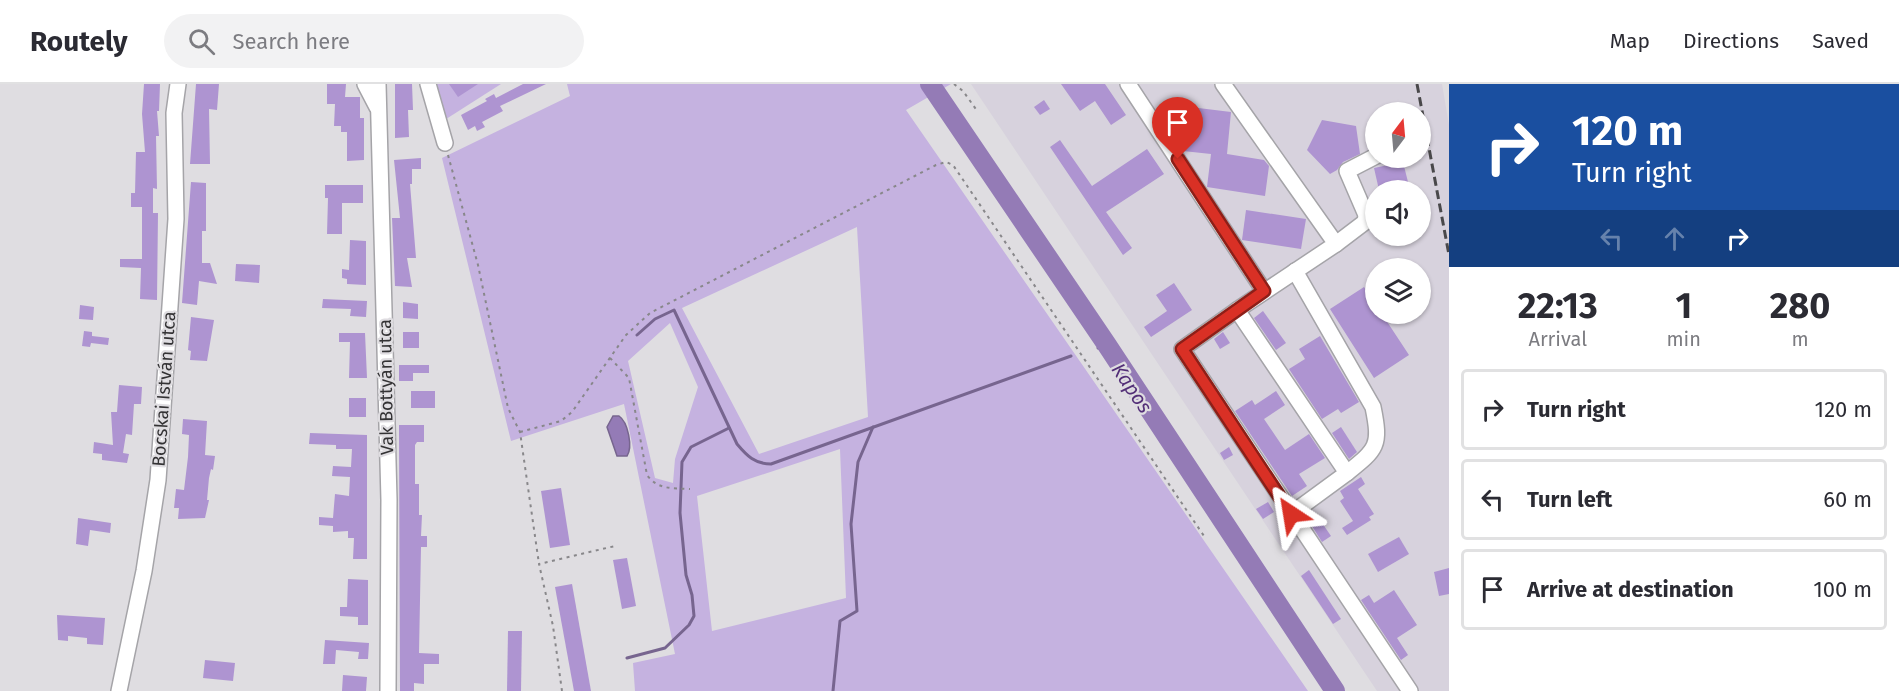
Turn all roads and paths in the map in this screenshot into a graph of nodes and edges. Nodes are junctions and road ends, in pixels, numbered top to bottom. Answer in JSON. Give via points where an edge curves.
{"nodes":[{"id":1,"x":178,"y":84,"type":"edge"},
{"id":2,"x":365,"y":84,"type":"edge"},
{"id":3,"x":378,"y":84,"type":"edge"},
{"id":4,"x":428,"y":84,"type":"edge"},
{"id":5,"x":954,"y":84,"type":"edge"},
{"id":6,"x":1128,"y":84,"type":"edge"},
{"id":7,"x":1223,"y":84,"type":"edge"},
{"id":8,"x":978,"y":112,"type":"dead end"},
{"id":9,"x":379,"y":113,"type":"junction"},
{"id":10,"x":445,"y":143,"type":"joint"},
{"id":11,"x":1365,"y":162,"type":"edge"},
{"id":12,"x":1336,"y":244,"type":"junction"},
{"id":13,"x":1295,"y":271,"type":"junction"},
{"id":14,"x":1264,"y":291,"type":"junction"},
{"id":15,"x":1238,"y":310,"type":"junction"},
{"id":16,"x":610,"y":358,"type":"junction"},
{"id":17,"x":520,"y":432,"type":"junction"},
{"id":18,"x":1347,"y":473,"type":"junction"},
{"id":19,"x":690,"y":489,"type":"dead end"},
{"id":20,"x":1291,"y":514,"type":"junction"},
{"id":21,"x":1204,"y":536,"type":"dead end"},
{"id":22,"x":615,"y":546,"type":"dead end"},
{"id":23,"x":539,"y":564,"type":"junction"},
{"id":24,"x":119,"y":691,"type":"edge"},
{"id":25,"x":388,"y":691,"type":"edge"},
{"id":26,"x":562,"y":691,"type":"edge"},
{"id":27,"x":1410,"y":691,"type":"edge"}],
"edges":[{"from":1,"to":24,"type":"street","name":"Bocskai István utca","via":[[174,113],[176,219],[158,480]]},
{"from":2,"to":9,"type":"street"},
{"from":3,"to":9,"type":"street","name":"Vak Bottyán utca"},
{"from":4,"to":10,"type":"street"},
{"from":5,"to":8,"type":"path"},
{"from":6,"to":14,"type":"street"},
{"from":7,"to":12,"type":"street"},
{"from":9,"to":25,"type":"street","name":"Vak Bottyán utca","via":[[389,500]]},
{"from":10,"to":17,"type":"path","via":[[478,265],[508,408]]},
{"from":11,"to":12,"type":"street","via":[[1347,171],[1366,215],[1365,222]]},
{"from":12,"to":13,"type":"street"},
{"from":13,"to":14,"type":"street"},
{"from":13,"to":18,"type":"street","via":[[1372,407],[1377,444]]},
{"from":14,"to":15,"type":"street"},
{"from":15,"to":18,"type":"street"},
{"from":15,"to":20,"type":"street","via":[[1182,349]]},
{"from":16,"to":17,"type":"path","via":[[572,412],[561,421]]},
{"from":16,"to":19,"type":"path","via":[[629,378],[647,475],[662,488]]},
{"from":16,"to":21,"type":"path","via":[[636,324],[650,314],[946,162],[953,165]]},
{"from":17,"to":23,"type":"path"},
{"from":18,"to":20,"type":"street"},
{"from":20,"to":27,"type":"street"},
{"from":22,"to":23,"type":"path"},
{"from":23,"to":26,"type":"path"}]}
